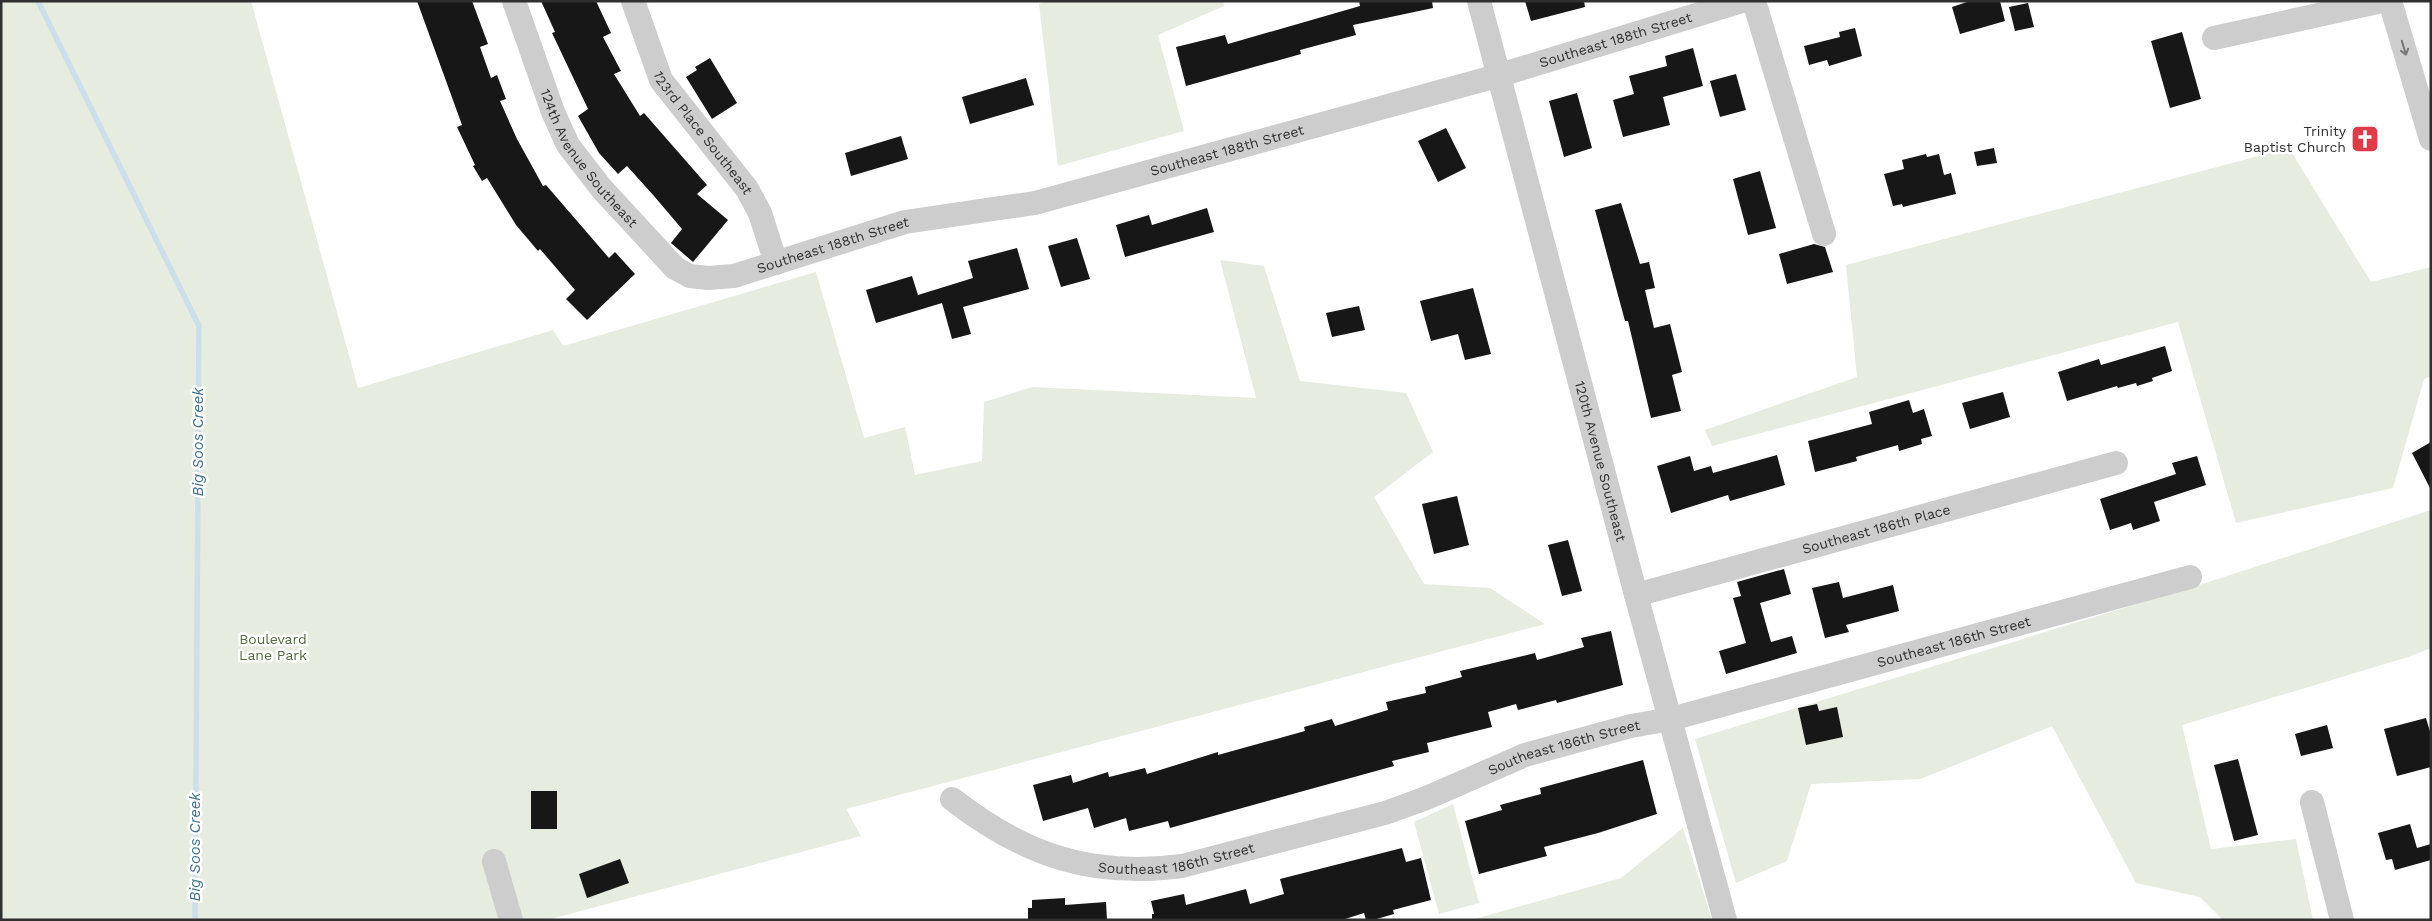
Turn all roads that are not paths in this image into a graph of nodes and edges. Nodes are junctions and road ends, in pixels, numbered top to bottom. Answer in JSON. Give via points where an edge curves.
{"nodes":[{"id":1,"x":514,"y":1,"type":"edge"},
{"id":2,"x":633,"y":1,"type":"edge"},
{"id":3,"x":1479,"y":1,"type":"edge"},
{"id":4,"x":1742,"y":1,"type":"edge"},
{"id":5,"x":1754,"y":1,"type":"edge"},
{"id":6,"x":2382,"y":1,"type":"edge"},
{"id":7,"x":2390,"y":1,"type":"edge"},
{"id":8,"x":2214,"y":38,"type":"dead end"},
{"id":9,"x":1497,"y":76,"type":"junction"},
{"id":10,"x":2430,"y":128,"type":"edge"},
{"id":11,"x":1824,"y":234,"type":"dead end"},
{"id":12,"x":776,"y":263,"type":"junction"},
{"id":13,"x":708,"y":278,"type":"joint"},
{"id":14,"x":2116,"y":463,"type":"dead end"},
{"id":15,"x":2190,"y":577,"type":"dead end"},
{"id":16,"x":1636,"y":595,"type":"junction"},
{"id":17,"x":1671,"y":719,"type":"junction"},
{"id":18,"x":952,"y":799,"type":"dead end"},
{"id":19,"x":2312,"y":802,"type":"dead end"},
{"id":20,"x":494,"y":861,"type":"dead end"},
{"id":21,"x":511,"y":920,"type":"edge"},
{"id":22,"x":1725,"y":920,"type":"edge"},
{"id":23,"x":2342,"y":920,"type":"edge"}],
"edges":[{"from":1,"to":13,"type":"street","name":"124th Avenue Southeast","via":[[568,145],[602,189],[675,268],[690,276]]},
{"from":2,"to":12,"type":"street","name":"123rd Place Southeast","via":[[661,80],[747,189],[760,213]]},
{"from":3,"to":9,"type":"street","name":"120th Avenue Southeast"},
{"from":4,"to":9,"type":"street","name":"Southeast 188th Street"},
{"from":5,"to":11,"type":"street"},
{"from":6,"to":8,"type":"street"},
{"from":7,"to":10,"type":"street","one_way":true},
{"from":9,"to":12,"type":"street","name":"Southeast 188th Street","via":[[1035,203],[905,222]]},
{"from":9,"to":16,"type":"street","name":"120th Avenue Southeast"},
{"from":12,"to":13,"type":"street","name":"Southeast 188th Street","via":[[734,276]]},
{"from":14,"to":16,"type":"street","name":"Southeast 186th Place"},
{"from":15,"to":17,"type":"street","name":"Southeast 186th Street"},
{"from":16,"to":17,"type":"street","name":"120th Avenue Southeast"},
{"from":17,"to":18,"type":"street","name":"Southeast 186th Street","via":[[1631,726],[1525,755],[1385,813],[1182,866],[1149,870],[1075,864],[1020,844]]},
{"from":17,"to":22,"type":"street","name":"120th Avenue Southeast"},
{"from":19,"to":23,"type":"street"},
{"from":20,"to":21,"type":"street"}]}
